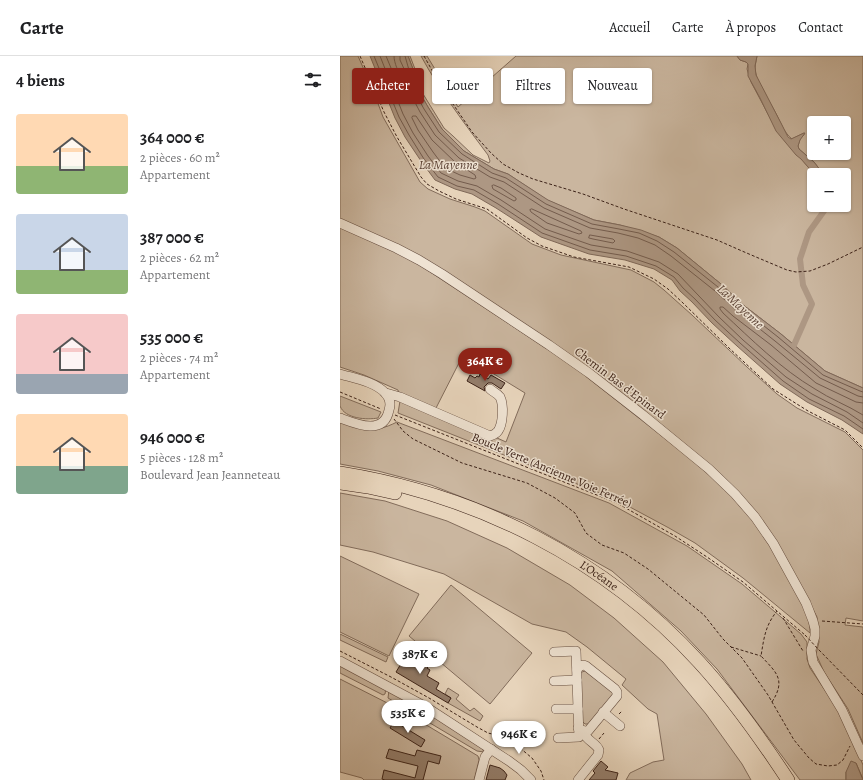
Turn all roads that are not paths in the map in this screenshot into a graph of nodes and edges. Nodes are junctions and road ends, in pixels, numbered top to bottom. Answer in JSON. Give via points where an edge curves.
{"nodes":[{"id":1,"x":340,"y":223,"type":"edge"},
{"id":2,"x":340,"y":374,"type":"edge"},
{"id":3,"x":490,"y":389,"type":"dead end"},
{"id":4,"x":386,"y":393,"type":"junction"},
{"id":5,"x":340,"y":418,"type":"edge"},
{"id":6,"x":340,"y":473,"type":"edge"},
{"id":7,"x":340,"y":483,"type":"edge"},
{"id":8,"x":554,"y":652,"type":"dead end"},
{"id":9,"x":340,"y":661,"type":"edge"},
{"id":10,"x":577,"y":670,"type":"junction"},
{"id":11,"x":577,"y":680,"type":"junction"},
{"id":12,"x":554,"y":681,"type":"dead end"},
{"id":13,"x":578,"y":709,"type":"junction"},
{"id":14,"x":556,"y":710,"type":"dead end"},
{"id":15,"x":603,"y":712,"type":"junction"},
{"id":16,"x":620,"y":726,"type":"dead end"},
{"id":17,"x":581,"y":730,"type":"junction"},
{"id":18,"x":558,"y":738,"type":"dead end"},
{"id":19,"x":491,"y":749,"type":"junction"},
{"id":20,"x":863,"y":756,"type":"edge"},
{"id":21,"x":479,"y":780,"type":"edge"},
{"id":22,"x":531,"y":780,"type":"edge"},
{"id":23,"x":578,"y":780,"type":"edge"},
{"id":24,"x":778,"y":780,"type":"edge"},
{"id":25,"x":788,"y":780,"type":"edge"}],
"edges":[{"from":1,"to":20,"type":"street","name":"Chemin Bas d'Epinard","via":[[419,260],[550,346],[649,420],[735,494],[773,543],[806,603],[815,625],[812,647],[815,666],[842,710]]},
{"from":2,"to":4,"type":"street","via":[[372,384]]},
{"from":3,"to":4,"type":"street","via":[[501,399],[502,414],[498,432],[490,436]]},
{"from":4,"to":5,"type":"street","via":[[390,404],[389,412],[377,426],[366,426]]},
{"from":6,"to":25,"type":"highway","name":"L’Océane","via":[[412,488],[477,510],[539,539],[591,570],[650,615],[699,662],[744,716]]},
{"from":7,"to":24,"type":"highway","name":"L’Océane","via":[[403,495],[468,516],[526,542],[588,579],[643,620],[694,669],[732,715]]},
{"from":8,"to":10,"type":"street","via":[[576,652]]},
{"from":9,"to":19,"type":"street","via":[[426,707]]},
{"from":10,"to":11,"type":"street"},
{"from":10,"to":15,"type":"street","via":[[578,667],[586,666],[616,690],[617,696]]},
{"from":11,"to":12,"type":"street"},
{"from":11,"to":13,"type":"street"},
{"from":13,"to":14,"type":"street"},
{"from":13,"to":17,"type":"street"},
{"from":15,"to":16,"type":"street"},
{"from":15,"to":17,"type":"street","via":[[588,731]]},
{"from":17,"to":18,"type":"street","via":[[579,737]]},
{"from":17,"to":23,"type":"street","via":[[599,750]]},
{"from":19,"to":21,"type":"street","via":[[485,758]]},
{"from":19,"to":22,"type":"street"}]}
